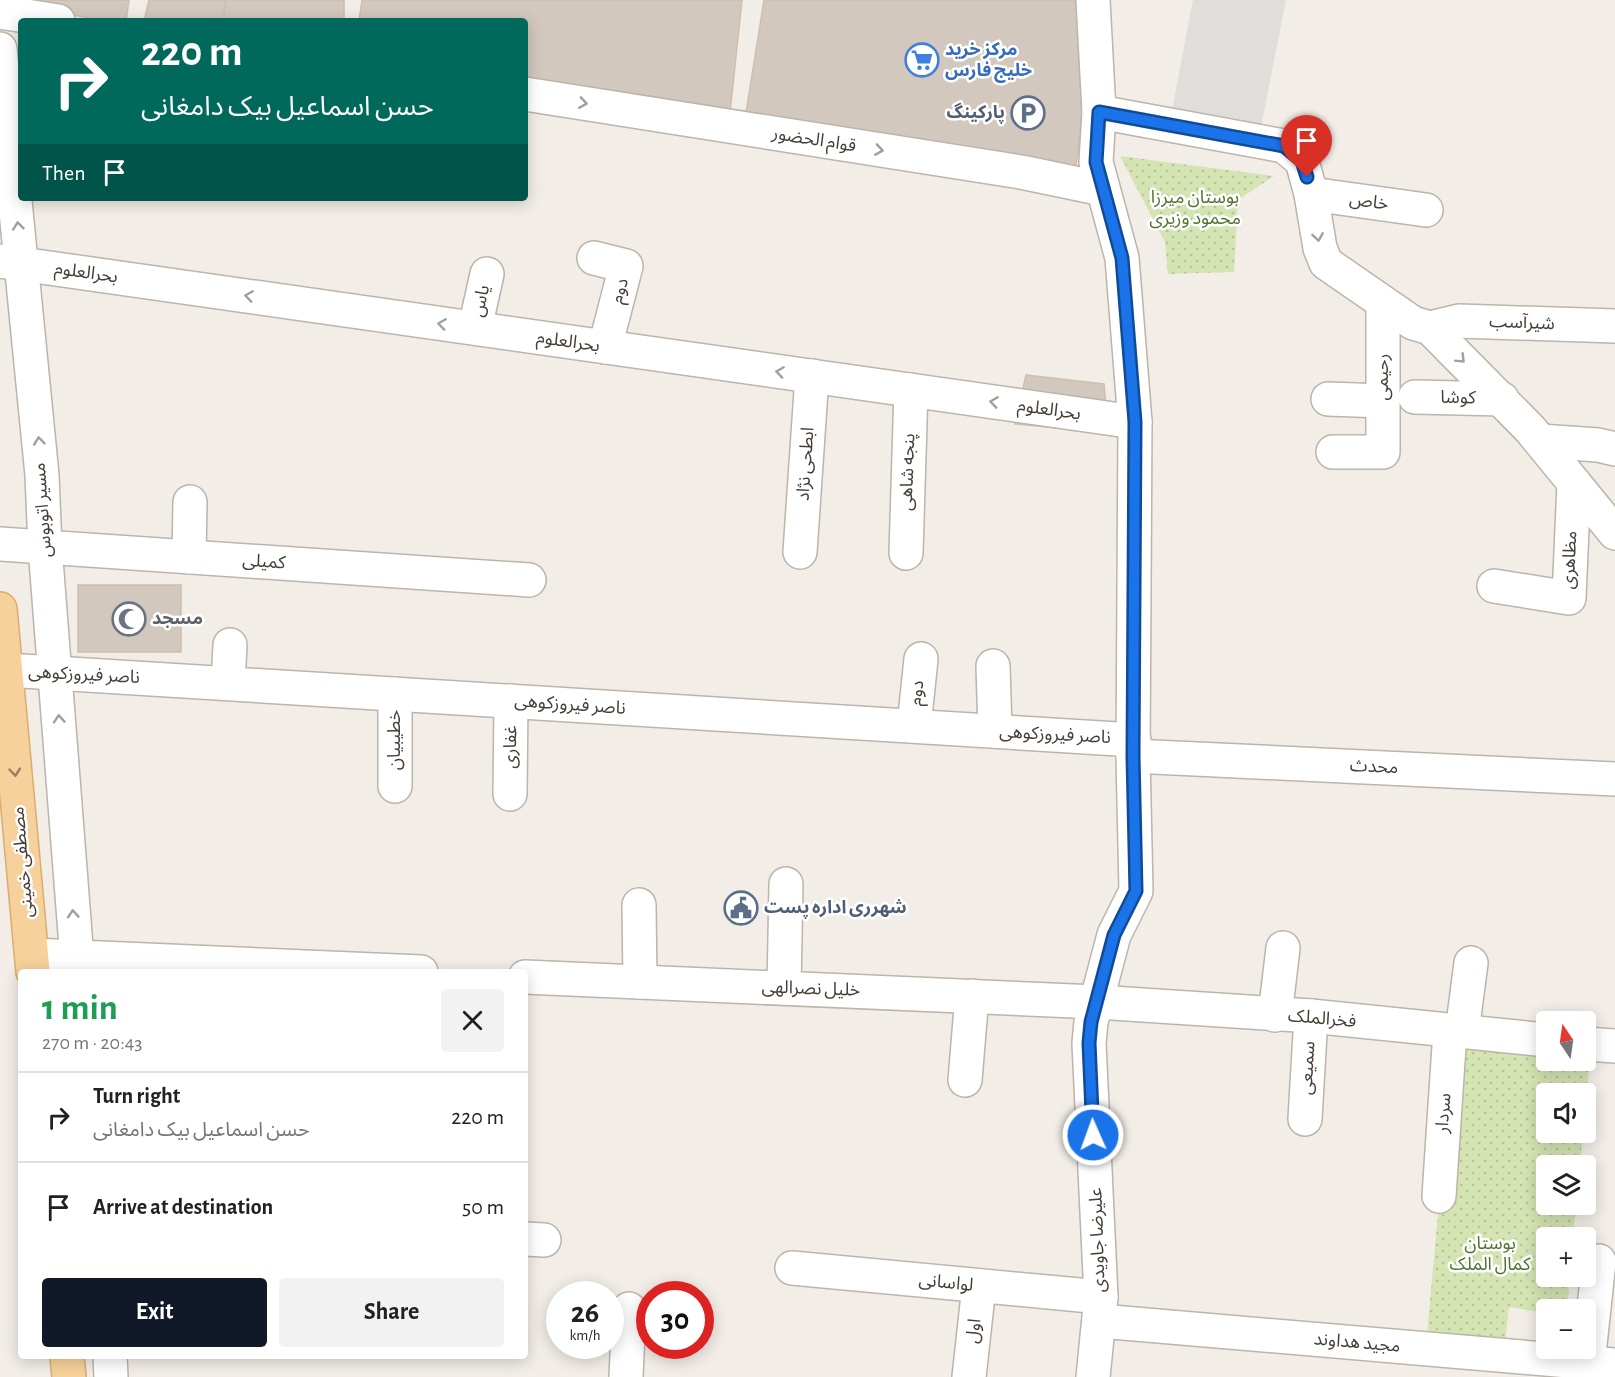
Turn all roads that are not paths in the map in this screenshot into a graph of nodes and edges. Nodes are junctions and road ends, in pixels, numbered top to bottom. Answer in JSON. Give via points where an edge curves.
{"nodes":[{"id":1,"x":1093,"y":0,"type":"edge"},
{"id":2,"x":0,"y":12,"type":"edge"},
{"id":3,"x":39,"y":18,"type":"edge"},
{"id":4,"x":0,"y":49,"type":"edge"},
{"id":5,"x":528,"y":94,"type":"edge"},
{"id":6,"x":1099,"y":112,"type":"junction"},
{"id":7,"x":1103,"y":189,"type":"junction"},
{"id":8,"x":1311,"y":194,"type":"junction"},
{"id":9,"x":1426,"y":210,"type":"dead end"},
{"id":10,"x":594,"y":258,"type":"dead end"},
{"id":11,"x":11,"y":262,"type":"edge"},
{"id":12,"x":487,"y":274,"type":"dead end"},
{"id":13,"x":1383,"y":303,"type":"junction"},
{"id":14,"x":1615,"y":326,"type":"edge"},
{"id":15,"x":475,"y":328,"type":"junction"},
{"id":16,"x":1430,"y":328,"type":"junction"},
{"id":17,"x":605,"y":347,"type":"junction"},
{"id":18,"x":812,"y":376,"type":"junction"},
{"id":19,"x":910,"y":390,"type":"junction"},
{"id":20,"x":1415,"y":397,"type":"dead end"},
{"id":21,"x":1328,"y":399,"type":"dead end"},
{"id":22,"x":1502,"y":399,"type":"junction"},
{"id":23,"x":1383,"y":401,"type":"junction"},
{"id":24,"x":1135,"y":422,"type":"junction"},
{"id":25,"x":1540,"y":441,"type":"junction"},
{"id":26,"x":1615,"y":449,"type":"edge"},
{"id":27,"x":1333,"y":452,"type":"dead end"},
{"id":28,"x":1574,"y":483,"type":"junction"},
{"id":29,"x":190,"y":502,"type":"dead end"},
{"id":30,"x":1615,"y":533,"type":"edge"},
{"id":31,"x":0,"y":544,"type":"edge"},
{"id":32,"x":45,"y":547,"type":"junction"},
{"id":33,"x":800,"y":552,"type":"dead end"},
{"id":34,"x":906,"y":553,"type":"dead end"},
{"id":35,"x":189,"y":557,"type":"junction"},
{"id":36,"x":529,"y":580,"type":"dead end"},
{"id":37,"x":1494,"y":586,"type":"dead end"},
{"id":38,"x":0,"y":609,"type":"edge"},
{"id":39,"x":231,"y":645,"type":"dead end"},
{"id":40,"x":921,"y":659,"type":"dead end"},
{"id":41,"x":993,"y":666,"type":"dead end"},
{"id":42,"x":6,"y":670,"type":"junction"},
{"id":43,"x":56,"y":673,"type":"junction"},
{"id":44,"x":228,"y":683,"type":"junction"},
{"id":45,"x":395,"y":694,"type":"junction"},
{"id":46,"x":511,"y":701,"type":"junction"},
{"id":47,"x":4,"y":709,"type":"edge"},
{"id":48,"x":914,"y":726,"type":"junction"},
{"id":49,"x":995,"y":731,"type":"junction"},
{"id":50,"x":1133,"y":748,"type":"junction"},
{"id":51,"x":1615,"y":779,"type":"edge"},
{"id":52,"x":395,"y":786,"type":"dead end"},
{"id":53,"x":510,"y":794,"type":"dead end"},
{"id":54,"x":786,"y":884,"type":"dead end"},
{"id":55,"x":639,"y":905,"type":"dead end"},
{"id":56,"x":1283,"y":948,"type":"dead end"},
{"id":57,"x":1471,"y":963,"type":"dead end"},
{"id":58,"x":32,"y":964,"type":"edge"},
{"id":59,"x":77,"y":964,"type":"edge"},
{"id":60,"x":292,"y":969,"type":"edge"},
{"id":61,"x":528,"y":976,"type":"edge"},
{"id":62,"x":640,"y":982,"type":"junction"},
{"id":63,"x":784,"y":988,"type":"junction"},
{"id":64,"x":972,"y":996,"type":"junction"},
{"id":65,"x":1097,"y":1002,"type":"junction"},
{"id":66,"x":1275,"y":1015,"type":"junction"},
{"id":67,"x":1311,"y":1016,"type":"junction"},
{"id":68,"x":1456,"y":1032,"type":"junction"},
{"id":69,"x":1536,"y":1039,"type":"edge"},
{"id":70,"x":1596,"y":1045,"type":"edge"},
{"id":71,"x":1615,"y":1046,"type":"edge"},
{"id":72,"x":965,"y":1080,"type":"dead end"},
{"id":73,"x":1305,"y":1119,"type":"dead end"},
{"id":74,"x":1438,"y":1196,"type":"dead end"},
{"id":75,"x":1599,"y":1260,"type":"dead end"},
{"id":76,"x":792,"y":1268,"type":"dead end"},
{"id":77,"x":979,"y":1286,"type":"junction"},
{"id":78,"x":629,"y":1309,"type":"dead end"},
{"id":79,"x":1100,"y":1309,"type":"junction"},
{"id":80,"x":67,"y":1359,"type":"edge"},
{"id":81,"x":110,"y":1359,"type":"edge"},
{"id":82,"x":1601,"y":1364,"type":"edge"},
{"id":83,"x":69,"y":1377,"type":"edge"},
{"id":84,"x":111,"y":1377,"type":"edge"},
{"id":85,"x":626,"y":1377,"type":"edge"},
{"id":86,"x":969,"y":1377,"type":"edge"},
{"id":87,"x":1093,"y":1377,"type":"edge"}],
"edges":[{"from":1,"to":6,"type":"street","name":"علیرضا جاویدی"},
{"from":2,"to":3,"type":"street"},
{"from":11,"to":4,"type":"street","name":"مسیر اتوبوس","one_way":true},
{"from":5,"to":7,"type":"street","name":"قوام الحضور","one_way":true,"via":[[1021,172]]},
{"from":6,"to":7,"type":"street","name":"علیرضا جاویدی","via":[[1096,162]]},
{"from":6,"to":8,"type":"street","via":[[1284,146],[1302,161]]},
{"from":7,"to":24,"type":"street","name":"علیرضا جاویدی","via":[[1122,258]]},
{"from":8,"to":9,"type":"street","name":"خاص"},
{"from":8,"to":13,"type":"street","one_way":true,"via":[[1326,263]]},
{"from":10,"to":17,"type":"street","name":"دوم","via":[[626,266]]},
{"from":15,"to":11,"type":"street","name":"بحرالعلوم","one_way":true},
{"from":32,"to":11,"type":"street","name":"مسیر اتوبوس","one_way":true,"via":[[42,475]]},
{"from":12,"to":15,"type":"street","name":"یاس"},
{"from":13,"to":16,"type":"street","via":[[1413,323]]},
{"from":13,"to":23,"type":"street","name":"رحیمی"},
{"from":14,"to":16,"type":"street","name":"شیرآسب","via":[[1459,321]]},
{"from":15,"to":17,"type":"street","name":"بحرالعلوم"},
{"from":16,"to":22,"type":"street","one_way":true},
{"from":18,"to":17,"type":"street","name":"بحرالعلوم","one_way":true},
{"from":18,"to":19,"type":"street","name":"بحرالعلوم"},
{"from":18,"to":33,"type":"street","name":"ابطحی نژاد"},
{"from":24,"to":19,"type":"street","name":"بحرالعلوم","one_way":true},
{"from":19,"to":34,"type":"street","name":"پنجه شاهی"},
{"from":20,"to":22,"type":"street","name":"کوشا"},
{"from":21,"to":23,"type":"street"},
{"from":22,"to":25,"type":"street"},
{"from":23,"to":27,"type":"street","name":"رحیمی","via":[[1383,452]]},
{"from":24,"to":50,"type":"street","name":"علیرضا جاویدی"},
{"from":25,"to":26,"type":"street"},
{"from":25,"to":28,"type":"street"},
{"from":28,"to":30,"type":"street"},
{"from":28,"to":37,"type":"street","name":"مظاهری","via":[[1569,598]]},
{"from":29,"to":35,"type":"street"},
{"from":31,"to":32,"type":"street","name":"کمیلی"},
{"from":32,"to":35,"type":"street","name":"کمیلی"},
{"from":32,"to":43,"type":"street","name":"مسیر اتوبوس"},
{"from":35,"to":36,"type":"street","name":"کمیلی"},
{"from":38,"to":42,"type":"main road","name":"مصطفی خمینی"},
{"from":39,"to":44,"type":"street"},
{"from":40,"to":48,"type":"street","name":"دوم"},
{"from":41,"to":49,"type":"street"},
{"from":42,"to":43,"type":"street","name":"ناصر فیروزکوهی"},
{"from":42,"to":47,"type":"main road","name":"مصطفی خمینی"},
{"from":43,"to":44,"type":"street","name":"ناصر فیروزکوهی"},
{"from":59,"to":43,"type":"street","name":"مسیر اتوبوس","one_way":true},
{"from":44,"to":45,"type":"street","name":"ناصر فیروزکوهی"},
{"from":45,"to":46,"type":"street","name":"ناصر فیروزکوهی"},
{"from":45,"to":52,"type":"street","name":"خطیبیان"},
{"from":46,"to":48,"type":"street","name":"ناصر فیروزکوهی"},
{"from":46,"to":53,"type":"street","name":"غفاری"},
{"from":47,"to":58,"type":"main road","name":"مصطفی خمینی","one_way":true},
{"from":48,"to":49,"type":"street","name":"ناصر فیروزکوهی"},
{"from":49,"to":50,"type":"street","name":"ناصر فیروزکوهی"},
{"from":50,"to":51,"type":"street","name":"محدث"},
{"from":50,"to":65,"type":"street","name":"علیرضا جاویدی","via":[[1136,891],[1114,935]]},
{"from":54,"to":63,"type":"street"},
{"from":55,"to":62,"type":"street"},
{"from":56,"to":66,"type":"street"},
{"from":57,"to":68,"type":"street","name":"سردار"},
{"from":58,"to":59,"type":"street"},
{"from":59,"to":60,"type":"street"},
{"from":61,"to":62,"type":"street","name":"خلیل نصرالهی"},
{"from":62,"to":63,"type":"street","name":"خلیل نصرالهی"},
{"from":63,"to":64,"type":"street","name":"خلیل نصرالهی"},
{"from":64,"to":65,"type":"street","name":"خلیل نصرالهی"},
{"from":64,"to":72,"type":"street"},
{"from":65,"to":66,"type":"street","name":"فخرالملک"},
{"from":65,"to":79,"type":"street","name":"علیرضا جاویدی","via":[[1089,1043]]},
{"from":66,"to":67,"type":"street","name":"فخرالملک"},
{"from":67,"to":68,"type":"street","name":"فخرالملک"},
{"from":67,"to":73,"type":"street","name":"سمیعی"},
{"from":68,"to":69,"type":"street","name":"فخرالملک"},
{"from":68,"to":74,"type":"street","name":"سردار"},
{"from":70,"to":71,"type":"street"},
{"from":75,"to":82,"type":"street"},
{"from":76,"to":77,"type":"street","name":"لواسانی"},
{"from":77,"to":79,"type":"street","name":"لواسانی"},
{"from":77,"to":86,"type":"street","name":"اول"},
{"from":78,"to":85,"type":"street"},
{"from":79,"to":82,"type":"street","name":"مجید هداوند"},
{"from":79,"to":87,"type":"street","name":"علیرضا جاویدی"},
{"from":80,"to":83,"type":"main road"},
{"from":81,"to":84,"type":"street"}]}
